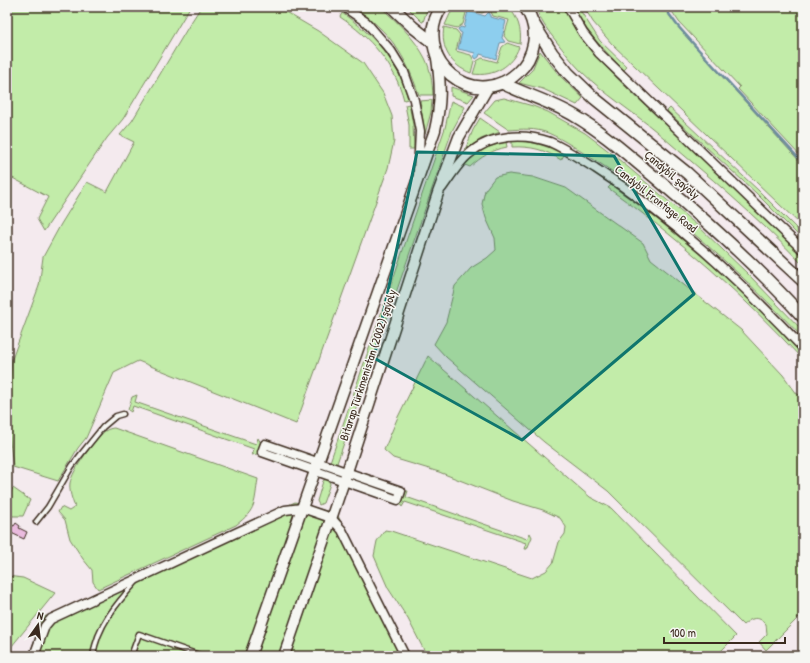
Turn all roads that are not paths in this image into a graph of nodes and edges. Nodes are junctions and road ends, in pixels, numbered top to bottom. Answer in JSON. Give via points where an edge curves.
{"nodes":[{"id":1,"x":344,"y":7,"type":"edge"},
{"id":2,"x":392,"y":7,"type":"edge"},
{"id":3,"x":442,"y":7,"type":"edge"},
{"id":4,"x":568,"y":7,"type":"edge"},
{"id":5,"x":528,"y":12,"type":"edge"},
{"id":6,"x":432,"y":42,"type":"junction"},
{"id":7,"x":436,"y":56,"type":"junction"},
{"id":8,"x":502,"y":83,"type":"junction"},
{"id":9,"x":488,"y":87,"type":"junction"},
{"id":10,"x":416,"y":185,"type":"junction"},
{"id":11,"x":438,"y":193,"type":"junction"},
{"id":12,"x":803,"y":250,"type":"edge"},
{"id":13,"x":803,"y":281,"type":"edge"},
{"id":14,"x":803,"y":317,"type":"edge"},
{"id":15,"x":803,"y":348,"type":"edge"},
{"id":16,"x":123,"y":414,"type":"dead end"},
{"id":17,"x":316,"y":467,"type":"junction"},
{"id":18,"x":345,"y":477,"type":"junction"},
{"id":19,"x":302,"y":508,"type":"junction"},
{"id":20,"x":331,"y":518,"type":"junction"},
{"id":21,"x":36,"y":522,"type":"dead end"},
{"id":22,"x":140,"y":578,"type":"junction"},
{"id":23,"x":34,"y":656,"type":"edge"},
{"id":24,"x":93,"y":656,"type":"edge"},
{"id":25,"x":141,"y":656,"type":"edge"},
{"id":26,"x":202,"y":656,"type":"edge"},
{"id":27,"x":250,"y":656,"type":"edge"},
{"id":28,"x":284,"y":656,"type":"edge"},
{"id":29,"x":405,"y":656,"type":"edge"}],
"edges":[{"from":1,"to":10,"type":"street","name":"Bitarap Türkmenistan (2002) şaýoly","via":[[366,22],[391,51],[404,72],[417,114],[420,146]]},
{"from":2,"to":6,"type":"main road"},
{"from":3,"to":6,"type":"main road","via":[[433,27]]},
{"from":4,"to":12,"type":"street","via":[[583,33],[608,63]]},
{"from":5,"to":8,"type":"main road","via":[[534,37],[532,52],[526,65],[516,76]]},
{"from":5,"to":13,"type":"main road","name":"Çandybil şaýoly","via":[[552,53],[568,73],[594,98],[687,173]]},
{"from":6,"to":7,"type":"main road"},
{"from":7,"to":9,"type":"main road","via":[[457,80],[472,86]]},
{"from":7,"to":10,"type":"street","name":"Bitarap Türkmenistan (2002) şaýoly","via":[[440,78],[440,107]]},
{"from":8,"to":9,"type":"main road"},
{"from":8,"to":14,"type":"main road","name":"Çandybil şaýoly","via":[[559,107],[588,124],[614,144],[732,246]]},
{"from":9,"to":11,"type":"street","name":"Bitarap Türkmenistan (2002) şaýoly","via":[[459,137]]},
{"from":10,"to":17,"type":"street","name":"Bitarap Türkmenistan (2002) şaýoly"},
{"from":11,"to":15,"type":"street","name":"Candybil Frontage Road","via":[[468,154],[480,146],[507,137],[520,136],[534,137],[560,146],[654,210],[756,298]]},
{"from":11,"to":18,"type":"street","name":"Bitarap Türkmenistan (2002) şaýoly"},
{"from":16,"to":21,"type":"lane","via":[[116,416],[103,427],[82,453]]},
{"from":17,"to":17,"type":"street","via":[[265,444],[262,452]]},
{"from":17,"to":18,"type":"street"},
{"from":17,"to":19,"type":"street","name":"Bitarap Türkmenistan (2002) şaýoly"},
{"from":18,"to":18,"type":"street","via":[[398,500],[401,491]]},
{"from":18,"to":20,"type":"street","name":"Bitarap Türkmenistan (2002) şaýoly"},
{"from":19,"to":20,"type":"street"},
{"from":19,"to":22,"type":"street","via":[[285,510]]},
{"from":19,"to":27,"type":"street","name":"Bitarap Türkmenistan (2002) şaýoly"},
{"from":20,"to":28,"type":"street","name":"Bitarap Türkmenistan (2002) şaýoly"},
{"from":20,"to":29,"type":"street","via":[[348,540]]},
{"from":22,"to":23,"type":"street","via":[[51,619],[45,626]]},
{"from":22,"to":24,"type":"lane","via":[[111,612],[97,639]]},
{"from":25,"to":26,"type":"lane","via":[[132,653],[139,634]]}]}
